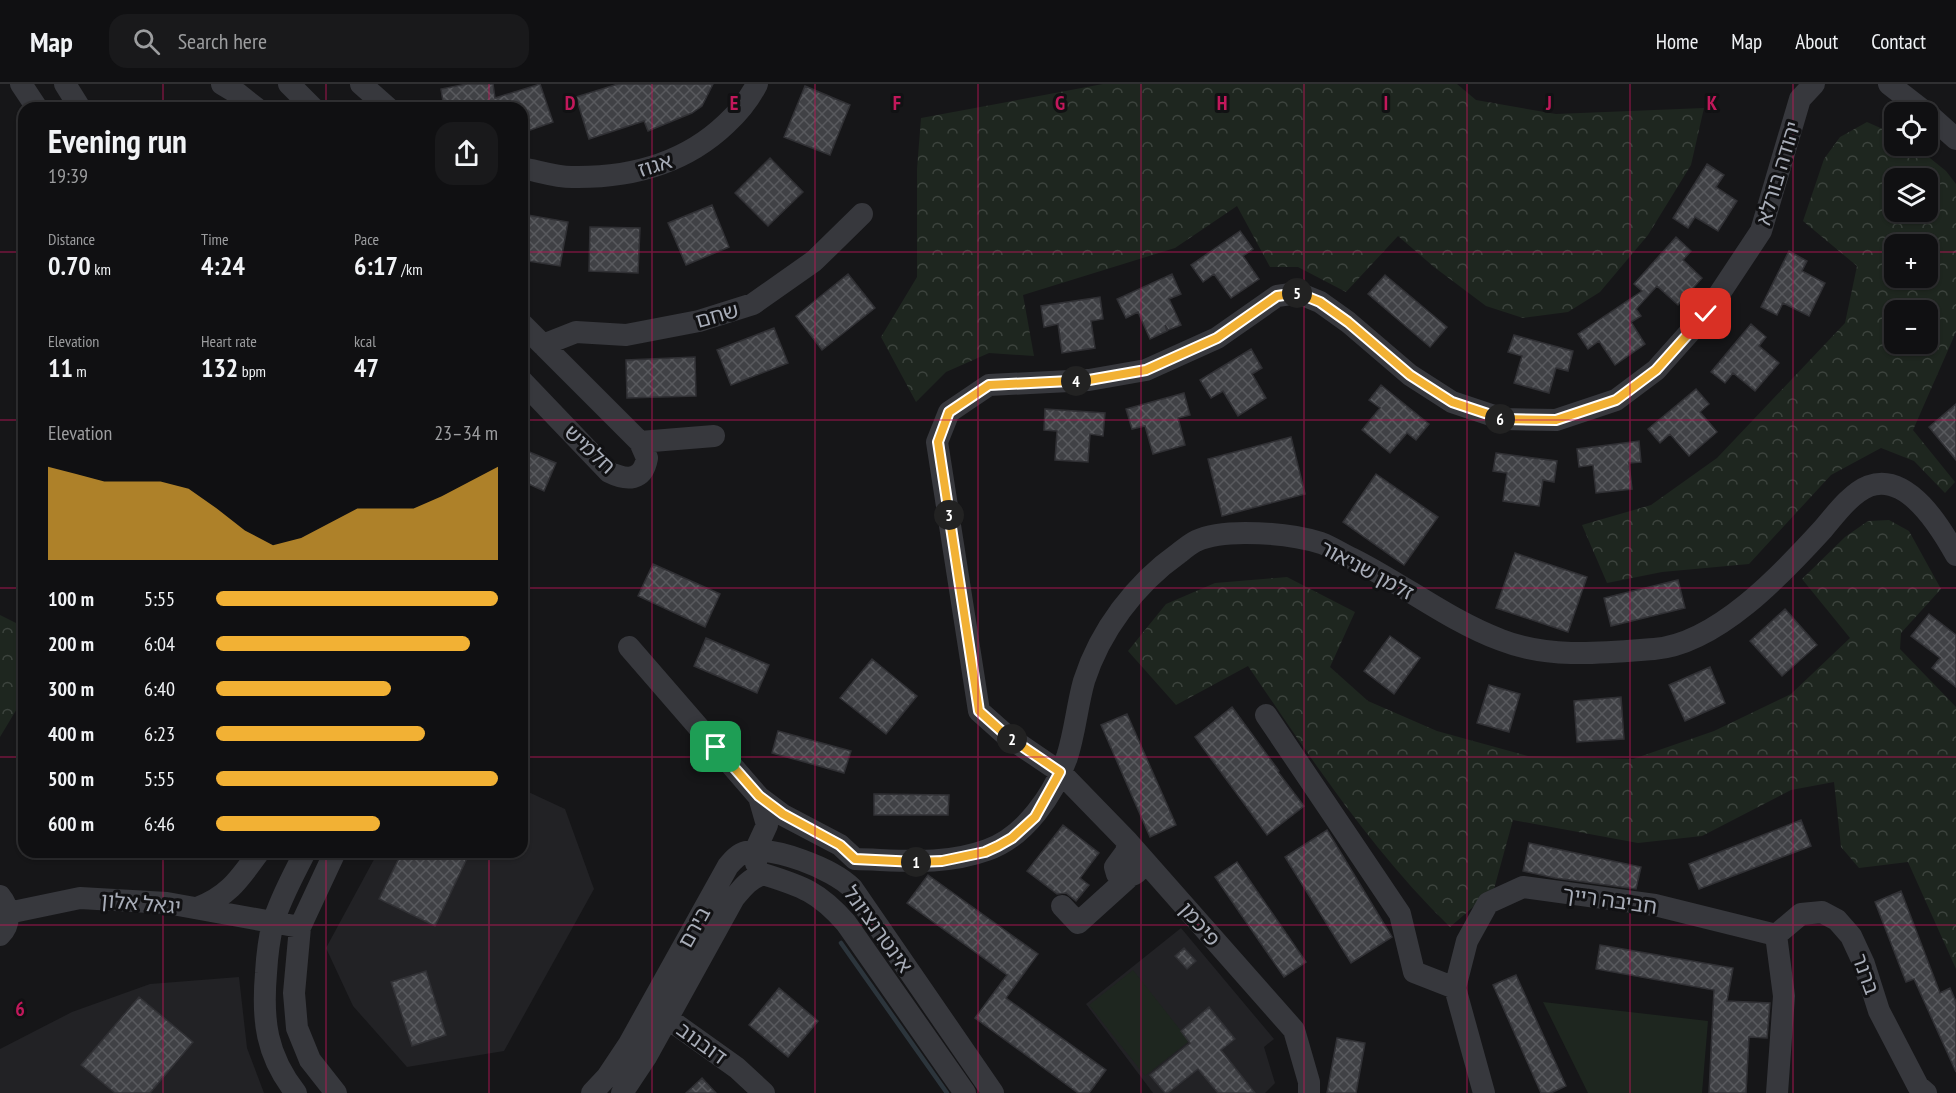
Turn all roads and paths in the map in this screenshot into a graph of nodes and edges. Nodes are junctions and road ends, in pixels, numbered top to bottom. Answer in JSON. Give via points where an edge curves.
{"nodes":[{"id":1,"x":21,"y":84,"type":"edge"},
{"id":2,"x":65,"y":84,"type":"edge"},
{"id":3,"x":222,"y":84,"type":"edge"},
{"id":4,"x":288,"y":84,"type":"edge"},
{"id":5,"x":361,"y":84,"type":"edge"},
{"id":6,"x":757,"y":84,"type":"edge"},
{"id":7,"x":1815,"y":84,"type":"edge"},
{"id":8,"x":1889,"y":84,"type":"edge"},
{"id":9,"x":33,"y":102,"type":"edge"},
{"id":10,"x":76,"y":102,"type":"edge"},
{"id":11,"x":248,"y":102,"type":"edge"},
{"id":12,"x":307,"y":102,"type":"edge"},
{"id":13,"x":381,"y":102,"type":"edge"},
{"id":14,"x":1912,"y":102,"type":"edge"},
{"id":15,"x":1938,"y":123,"type":"edge"},
{"id":16,"x":1956,"y":139,"type":"edge"},
{"id":17,"x":528,"y":169,"type":"edge"},
{"id":18,"x":862,"y":214,"type":"dead end"},
{"id":19,"x":528,"y":330,"type":"edge"},
{"id":20,"x":543,"y":345,"type":"junction"},
{"id":21,"x":528,"y":387,"type":"edge"},
{"id":22,"x":714,"y":436,"type":"dead end"},
{"id":23,"x":640,"y":442,"type":"junction"},
{"id":24,"x":1956,"y":555,"type":"edge"},
{"id":25,"x":629,"y":647,"type":"dead end"},
{"id":26,"x":1266,"y":715,"type":"dead end"},
{"id":27,"x":1060,"y":772,"type":"junction"},
{"id":28,"x":775,"y":820,"type":"junction"},
{"id":29,"x":755,"y":851,"type":"junction"},
{"id":30,"x":254,"y":858,"type":"edge"},
{"id":31,"x":302,"y":858,"type":"edge"},
{"id":32,"x":332,"y":858,"type":"edge"},
{"id":33,"x":1133,"y":858,"type":"junction"},
{"id":34,"x":855,"y":859,"type":"junction"},
{"id":35,"x":763,"y":874,"type":"junction"},
{"id":36,"x":293,"y":877,"type":"junction"},
{"id":37,"x":843,"y":879,"type":"junction"},
{"id":38,"x":802,"y":886,"type":"junction"},
{"id":39,"x":4,"y":904,"type":"edge"},
{"id":40,"x":1062,"y":906,"type":"dead end"},
{"id":41,"x":198,"y":908,"type":"junction"},
{"id":42,"x":222,"y":912,"type":"junction"},
{"id":43,"x":273,"y":922,"type":"junction"},
{"id":44,"x":300,"y":927,"type":"junction"},
{"id":45,"x":0,"y":935,"type":"edge"},
{"id":46,"x":1776,"y":935,"type":"junction"},
{"id":47,"x":267,"y":956,"type":"junction"},
{"id":48,"x":663,"y":983,"type":"junction"},
{"id":49,"x":1455,"y":988,"type":"junction"},
{"id":50,"x":667,"y":1018,"type":"junction"},
{"id":51,"x":296,"y":1093,"type":"edge"},
{"id":52,"x":336,"y":1093,"type":"edge"},
{"id":53,"x":592,"y":1093,"type":"edge"},
{"id":54,"x":622,"y":1093,"type":"edge"},
{"id":55,"x":764,"y":1093,"type":"edge"},
{"id":56,"x":965,"y":1093,"type":"edge"},
{"id":57,"x":993,"y":1093,"type":"edge"},
{"id":58,"x":1309,"y":1093,"type":"edge"},
{"id":59,"x":1484,"y":1093,"type":"edge"},
{"id":60,"x":1777,"y":1093,"type":"edge"},
{"id":61,"x":1926,"y":1093,"type":"edge"}],
"edges":[{"from":1,"to":9,"type":"street"},
{"from":2,"to":10,"type":"street"},
{"from":3,"to":11,"type":"street"},
{"from":4,"to":12,"type":"street"},
{"from":5,"to":13,"type":"street"},
{"from":6,"to":17,"type":"street","name":"אגוז","via":[[752,96],[723,128],[686,155],[660,166],[571,177]]},
{"from":7,"to":27,"type":"street","name":"יהודה בורלא","via":[[1800,99],[1761,231],[1706,314],[1656,370],[1616,400],[1556,420],[1503,419],[1452,402],[1410,375],[1320,302],[1298,293],[1277,296],[1217,338],[1146,370],[1089,380],[989,385],[949,412],[938,442],[979,711],[1007,736]]},
{"from":8,"to":14,"type":"street"},
{"from":15,"to":16,"type":"street"},
{"from":18,"to":20,"type":"street","name":"שחם","via":[[814,261],[753,304],[699,321],[626,335],[576,332]]},
{"from":19,"to":20,"type":"street","name":"חלמיש"},
{"from":20,"to":23,"type":"street","name":"חלמיש"},
{"from":21,"to":23,"type":"street","name":"חלמיש","via":[[609,472],[619,477],[629,478],[642,472],[647,458]]},
{"from":22,"to":23,"type":"street","name":"חלמיש"},
{"from":24,"to":27,"type":"street","name":"זלמן שניאור","via":[[1935,520],[1915,498],[1881,484],[1866,487],[1768,584],[1721,624],[1660,649],[1587,654],[1532,649],[1503,641],[1323,544],[1272,533],[1234,533],[1196,541],[1144,582],[1105,632],[1085,680]]},
{"from":25,"to":28,"type":"street","via":[[759,796]]},
{"from":26,"to":49,"type":"street","via":[[1400,914],[1414,972]]},
{"from":27,"to":33,"type":"street","name":"פיכמן"},
{"from":27,"to":34,"type":"street","name":"זלמן שניאור","via":[[1035,817],[1012,838],[985,852],[942,861]]},
{"from":28,"to":29,"type":"street"},
{"from":28,"to":34,"type":"street","name":"אינטרנציונל","via":[[840,845]]},
{"from":29,"to":35,"type":"street"},
{"from":29,"to":37,"type":"street","via":[[786,856]]},
{"from":29,"to":48,"type":"street","name":"בירם","via":[[736,857],[728,866]]},
{"from":30,"to":41,"type":"street","via":[[231,889]]},
{"from":31,"to":36,"type":"street"},
{"from":32,"to":44,"type":"street"},
{"from":33,"to":40,"type":"street","via":[[1078,923]]},
{"from":33,"to":58,"type":"street","name":"פיכמן","via":[[1293,1030],[1310,1082]]},
{"from":34,"to":37,"type":"street","name":"אינטרנציונל"},
{"from":35,"to":38,"type":"street","name":"אינטרנציונל"},
{"from":35,"to":50,"type":"street","name":"בירם","via":[[744,885],[734,898]]},
{"from":36,"to":42,"type":"street","via":[[265,901]]},
{"from":36,"to":43,"type":"street"},
{"from":37,"to":38,"type":"street"},
{"from":37,"to":57,"type":"street","name":"אינטרנציונל"},
{"from":38,"to":56,"type":"street","name":"אינטרנציונל","via":[[824,900],[846,923]]},
{"from":39,"to":41,"type":"street","name":"יגאל אלון","via":[[80,898]]},
{"from":39,"to":45,"type":"street","via":[[8,922]]},
{"from":41,"to":42,"type":"street","name":"יגאל אלון"},
{"from":42,"to":43,"type":"street","name":"יגאל אלון"},
{"from":42,"to":47,"type":"street","via":[[249,930]]},
{"from":43,"to":44,"type":"street"},
{"from":43,"to":47,"type":"street"},
{"from":44,"to":52,"type":"street","via":[[294,993],[297,1028],[310,1060]]},
{"from":46,"to":49,"type":"street","name":"חביבה רייך","via":[[1655,905],[1523,887],[1488,903],[1467,941]]},
{"from":46,"to":60,"type":"street","via":[[1784,996]]},
{"from":46,"to":61,"type":"street","name":"ברנר","via":[[1801,914],[1822,912],[1837,920],[1851,936],[1879,1011],[1918,1086]]},
{"from":47,"to":51,"type":"street","via":[[266,1031],[282,1075]]},
{"from":48,"to":50,"type":"street","name":"דובנוב","via":[[660,998]]},
{"from":48,"to":53,"type":"street","name":"בירם","via":[[629,1044]]},
{"from":49,"to":59,"type":"street","name":"חביבה רייך"},
{"from":50,"to":54,"type":"street","name":"בירם"},
{"from":50,"to":55,"type":"street","name":"דובנוב","via":[[737,1068]]}]}
